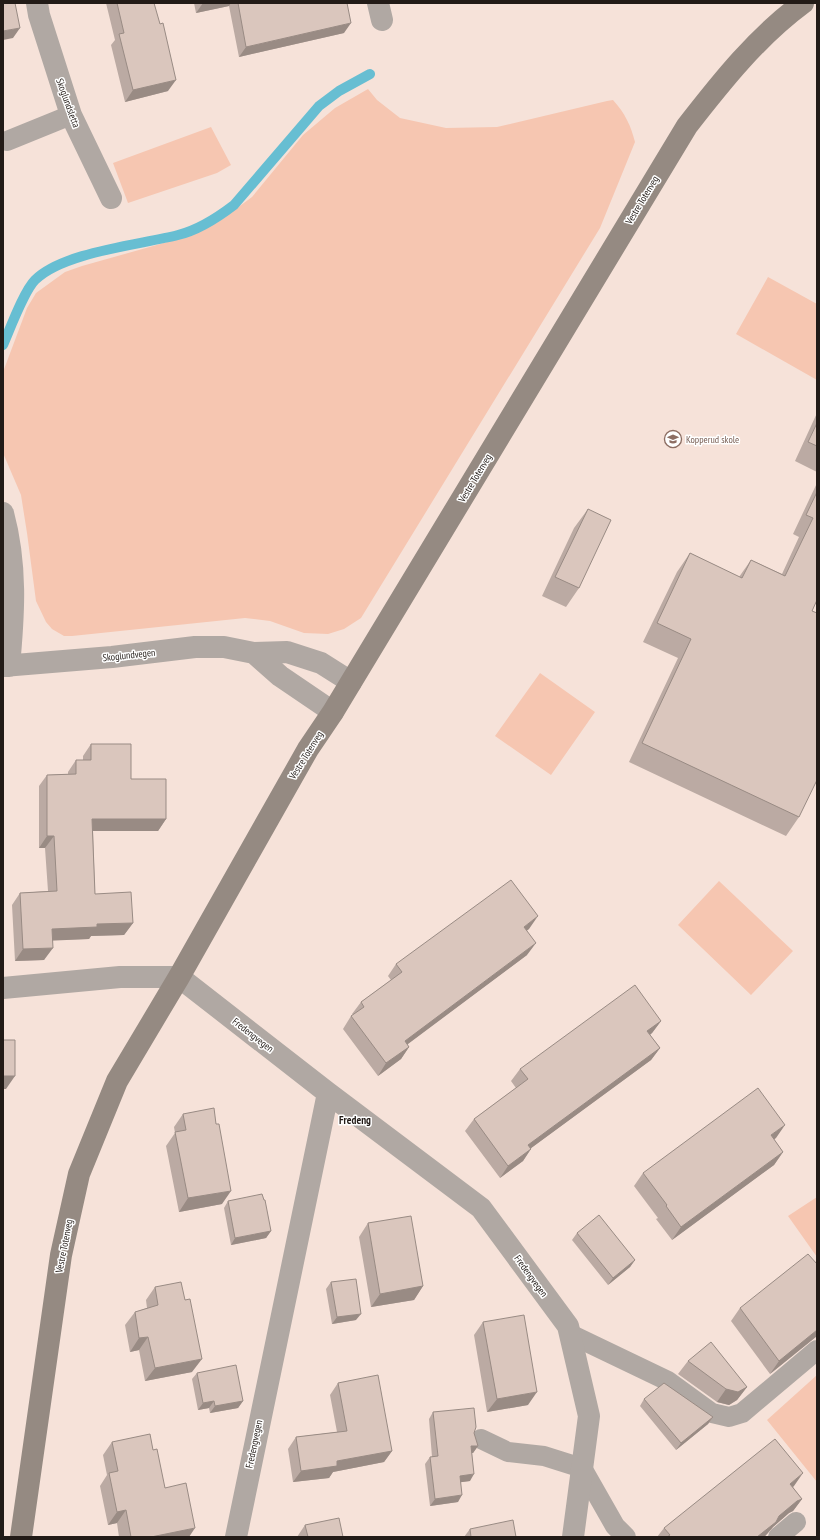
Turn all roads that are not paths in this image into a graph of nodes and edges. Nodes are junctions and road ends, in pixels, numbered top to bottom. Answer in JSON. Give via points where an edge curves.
{"nodes":[{"id":1,"x":37,"y":3,"type":"edge"},
{"id":2,"x":803,"y":3,"type":"edge"},
{"id":3,"x":71,"y":115,"type":"junction"},
{"id":4,"x":8,"y":141,"type":"dead end"},
{"id":5,"x":110,"y":198,"type":"dead end"},
{"id":6,"x":3,"y":514,"type":"edge"},
{"id":7,"x":254,"y":653,"type":"junction"},
{"id":8,"x":6,"y":666,"type":"edge"},
{"id":9,"x":351,"y":682,"type":"junction"},
{"id":10,"x":333,"y":712,"type":"junction"},
{"id":11,"x":179,"y":977,"type":"junction"},
{"id":12,"x":3,"y":988,"type":"edge"},
{"id":13,"x":328,"y":1094,"type":"junction"},
{"id":14,"x":570,"y":1334,"type":"junction"},
{"id":15,"x":817,"y":1350,"type":"edge"},
{"id":16,"x":481,"y":1439,"type":"dead end"},
{"id":17,"x":582,"y":1468,"type":"junction"},
{"id":18,"x":796,"y":1522,"type":"dead end"},
{"id":19,"x":21,"y":1537,"type":"edge"},
{"id":20,"x":236,"y":1537,"type":"edge"},
{"id":21,"x":573,"y":1537,"type":"edge"},
{"id":22,"x":626,"y":1537,"type":"edge"},
{"id":23,"x":778,"y":1537,"type":"edge"}],
"edges":[{"from":1,"to":3,"type":"street","name":"Skoglundsletta"},
{"from":2,"to":9,"type":"street","name":"Vestre Totenveg","via":[[763,36],[721,81],[687,126]]},
{"from":3,"to":4,"type":"lane"},
{"from":3,"to":5,"type":"street","name":"Skoglundsletta"},
{"from":6,"to":8,"type":"street","via":[[14,579],[14,616]]},
{"from":7,"to":8,"type":"street","name":"Skoglundvegen","via":[[224,647],[195,647]]},
{"from":7,"to":9,"type":"street","name":"Skoglundvegen","via":[[287,652],[321,664]]},
{"from":7,"to":10,"type":"street","via":[[280,676]]},
{"from":9,"to":10,"type":"street","name":"Vestre Totenveg"},
{"from":10,"to":11,"type":"street","name":"Vestre Totenveg","via":[[308,749]]},
{"from":11,"to":12,"type":"street","via":[[120,977]]},
{"from":11,"to":13,"type":"street","name":"Fredengvegen"},
{"from":11,"to":19,"type":"street","name":"Vestre Totenveg","via":[[117,1081],[79,1174],[61,1255]]},
{"from":13,"to":14,"type":"street","name":"Fredengvegen","via":[[481,1208],[568,1326]]},
{"from":13,"to":20,"type":"street","name":"Fredengvegen"},
{"from":14,"to":15,"type":"lane","via":[[668,1381],[712,1413],[729,1416],[742,1413]]},
{"from":14,"to":17,"type":"street","name":"Fredengvegen","via":[[589,1416]]},
{"from":16,"to":17,"type":"lane","via":[[508,1452],[544,1456]]},
{"from":17,"to":21,"type":"street","name":"Fredengvegen"},
{"from":17,"to":22,"type":"lane","via":[[615,1526]]},
{"from":18,"to":23,"type":"lane"}]}
